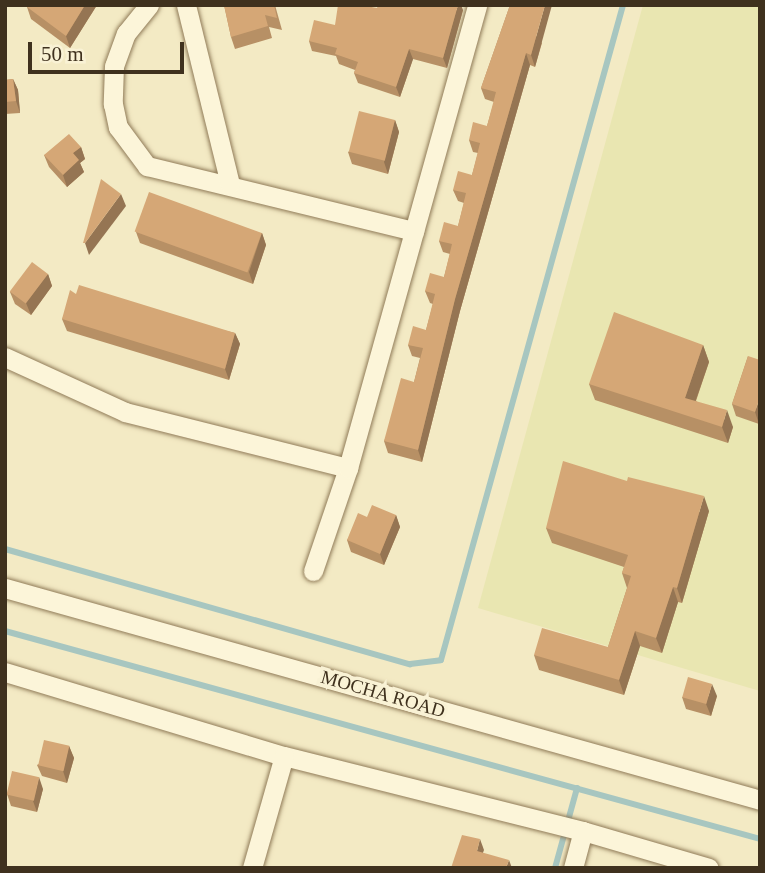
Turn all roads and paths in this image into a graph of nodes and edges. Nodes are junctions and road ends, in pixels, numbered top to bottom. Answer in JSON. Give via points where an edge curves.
{"nodes":[{"id":1,"x":149,"y":5,"type":"edge"},
{"id":2,"x":186,"y":5,"type":"edge"},
{"id":3,"x":477,"y":5,"type":"edge"},
{"id":4,"x":230,"y":184,"type":"junction"},
{"id":5,"x":414,"y":231,"type":"junction"},
{"id":6,"x":5,"y":357,"type":"edge"},
{"id":7,"x":348,"y":468,"type":"junction"},
{"id":8,"x":313,"y":570,"type":"dead end"},
{"id":9,"x":5,"y":588,"type":"edge"},
{"id":10,"x":6,"y":673,"type":"edge"},
{"id":11,"x":284,"y":757,"type":"junction"},
{"id":12,"x":760,"y":800,"type":"edge"},
{"id":13,"x":583,"y":831,"type":"junction"},
{"id":14,"x":252,"y":868,"type":"edge"},
{"id":15,"x":573,"y":868,"type":"edge"},
{"id":16,"x":709,"y":868,"type":"edge"}],
"edges":[{"from":1,"to":4,"type":"street","via":[[126,33],[114,66],[118,127],[146,166]]},
{"from":2,"to":4,"type":"street"},
{"from":3,"to":5,"type":"street"},
{"from":4,"to":5,"type":"street"},
{"from":5,"to":7,"type":"street"},
{"from":6,"to":7,"type":"street","via":[[125,412]]},
{"from":7,"to":8,"type":"street"},
{"from":9,"to":12,"type":"street","name":"MOCHA ROAD"},
{"from":10,"to":11,"type":"street"},
{"from":11,"to":13,"type":"street"},
{"from":11,"to":14,"type":"street"},
{"from":13,"to":15,"type":"street"},
{"from":13,"to":16,"type":"street"}]}
